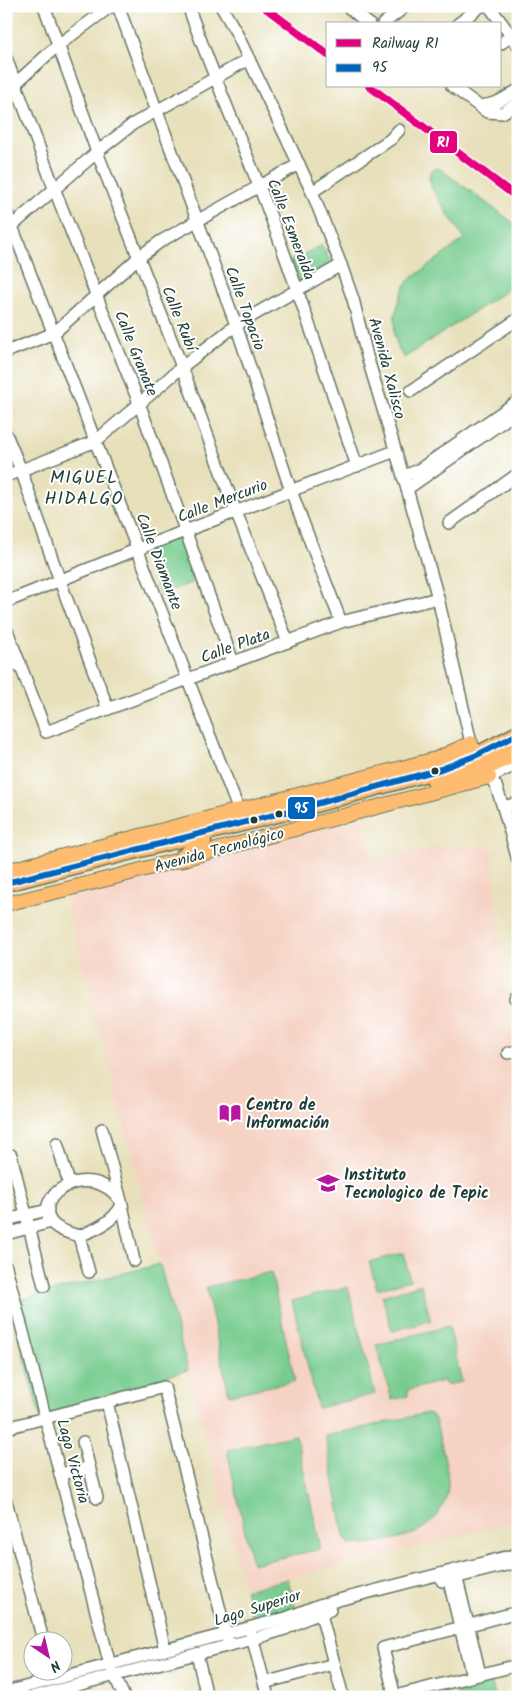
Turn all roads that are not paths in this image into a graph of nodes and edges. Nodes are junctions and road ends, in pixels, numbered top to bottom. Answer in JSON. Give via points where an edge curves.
{"nodes":[{"id":1,"x":44,"y":6,"type":"edge"},
{"id":2,"x":110,"y":6,"type":"edge"},
{"id":3,"x":118,"y":6,"type":"edge"},
{"id":4,"x":188,"y":6,"type":"edge"},
{"id":5,"x":221,"y":6,"type":"edge"},
{"id":6,"x":347,"y":6,"type":"edge"},
{"id":7,"x":406,"y":6,"type":"edge"},
{"id":8,"x":481,"y":6,"type":"edge"},
{"id":9,"x":489,"y":6,"type":"edge"},
{"id":10,"x":367,"y":22,"type":"edge"},
{"id":11,"x":386,"y":22,"type":"edge"},
{"id":12,"x":461,"y":22,"type":"edge"},
{"id":13,"x":516,"y":37,"type":"edge"},
{"id":14,"x":502,"y":43,"type":"edge"},
{"id":15,"x":57,"y":46,"type":"junction"},
{"id":16,"x":6,"y":58,"type":"edge"},
{"id":17,"x":249,"y":59,"type":"junction"},
{"id":18,"x":214,"y":78,"type":"junction"},
{"id":19,"x":16,"y":83,"type":"junction"},
{"id":20,"x":455,"y":88,"type":"edge"},
{"id":21,"x":518,"y":90,"type":"edge"},
{"id":22,"x":6,"y":92,"type":"edge"},
{"id":23,"x":518,"y":103,"type":"edge"},
{"id":24,"x":479,"y":106,"type":"junction"},
{"id":25,"x":156,"y":112,"type":"junction"},
{"id":26,"x":399,"y":130,"type":"dead end"},
{"id":27,"x":96,"y":152,"type":"junction"},
{"id":28,"x":299,"y":164,"type":"junction"},
{"id":29,"x":259,"y":186,"type":"junction"},
{"id":30,"x":54,"y":188,"type":"junction"},
{"id":31,"x":312,"y":192,"type":"junction"},
{"id":32,"x":6,"y":210,"type":"edge"},
{"id":33,"x":196,"y":220,"type":"junction"},
{"id":34,"x":9,"y":228,"type":"edge"},
{"id":35,"x":138,"y":258,"type":"junction"},
{"id":36,"x":341,"y":265,"type":"junction"},
{"id":37,"x":298,"y":291,"type":"junction"},
{"id":38,"x":97,"y":296,"type":"junction"},
{"id":39,"x":518,"y":319,"type":"edge"},
{"id":40,"x":236,"y":325,"type":"junction"},
{"id":41,"x":54,"y":333,"type":"junction"},
{"id":42,"x":6,"y":352,"type":"edge"},
{"id":43,"x":182,"y":367,"type":"junction"},
{"id":44,"x":411,"y":391,"type":"dead end"},
{"id":45,"x":518,"y":401,"type":"edge"},
{"id":46,"x":139,"y":403,"type":"junction"},
{"id":47,"x":518,"y":411,"type":"edge"},
{"id":48,"x":6,"y":434,"type":"edge"},
{"id":49,"x":96,"y":441,"type":"junction"},
{"id":50,"x":395,"y":451,"type":"junction"},
{"id":51,"x":357,"y":466,"type":"junction"},
{"id":52,"x":21,"y":470,"type":"junction"},
{"id":53,"x":518,"y":474,"type":"edge"},
{"id":54,"x":6,"y":476,"type":"edge"},
{"id":55,"x":403,"y":477,"type":"junction"},
{"id":56,"x":407,"y":489,"type":"junction"},
{"id":57,"x":292,"y":491,"type":"junction"},
{"id":58,"x":236,"y":512,"type":"junction"},
{"id":59,"x":449,"y":522,"type":"dead end"},
{"id":60,"x":186,"y":531,"type":"junction"},
{"id":61,"x":138,"y":549,"type":"junction"},
{"id":62,"x":60,"y":581,"type":"junction"},
{"id":63,"x":438,"y":598,"type":"junction"},
{"id":64,"x":6,"y":602,"type":"edge"},
{"id":65,"x":341,"y":622,"type":"junction"},
{"id":66,"x":6,"y":628,"type":"edge"},
{"id":67,"x":288,"y":642,"type":"junction"},
{"id":68,"x":233,"y":662,"type":"junction"},
{"id":69,"x":20,"y":663,"type":"junction"},
{"id":70,"x":6,"y":668,"type":"edge"},
{"id":71,"x":187,"y":680,"type":"junction"},
{"id":72,"x":108,"y":709,"type":"junction"},
{"id":73,"x":518,"y":734,"type":"edge"},
{"id":74,"x":515,"y":757,"type":"edge"},
{"id":75,"x":481,"y":761,"type":"junction"},
{"id":76,"x":274,"y":802,"type":"junction"},
{"id":77,"x":518,"y":803,"type":"edge"},
{"id":78,"x":504,"y":807,"type":"junction"},
{"id":79,"x":301,"y":808,"type":"junction"},
{"id":80,"x":239,"y":811,"type":"junction"},
{"id":81,"x":203,"y":842,"type":"junction"},
{"id":82,"x":517,"y":855,"type":"edge"},
{"id":83,"x":180,"y":859,"type":"junction"},
{"id":84,"x":6,"y":870,"type":"edge"},
{"id":85,"x":6,"y":884,"type":"edge"},
{"id":86,"x":6,"y":893,"type":"edge"},
{"id":87,"x":6,"y":904,"type":"edge"},
{"id":88,"x":102,"y":1129,"type":"dead end"},
{"id":89,"x":57,"y":1143,"type":"dead end"},
{"id":90,"x":11,"y":1155,"type":"dead end"},
{"id":91,"x":69,"y":1184,"type":"junction"},
{"id":92,"x":120,"y":1205,"type":"junction"},
{"id":93,"x":26,"y":1216,"type":"junction"},
{"id":94,"x":49,"y":1216,"type":"junction"},
{"id":95,"x":6,"y":1220,"type":"edge"},
{"id":96,"x":29,"y":1228,"type":"junction"},
{"id":97,"x":6,"y":1234,"type":"edge"},
{"id":98,"x":80,"y":1236,"type":"junction"},
{"id":99,"x":134,"y":1261,"type":"dead end"},
{"id":100,"x":6,"y":1267,"type":"edge"},
{"id":101,"x":89,"y":1272,"type":"dead end"},
{"id":102,"x":44,"y":1286,"type":"dead end"},
{"id":103,"x":107,"y":1402,"type":"junction"},
{"id":104,"x":46,"y":1418,"type":"junction"},
{"id":105,"x":6,"y":1428,"type":"edge"},
{"id":106,"x":83,"y":1442,"type":"dead end"},
{"id":107,"x":89,"y":1468,"type":"junction"},
{"id":108,"x":60,"y":1474,"type":"junction"},
{"id":109,"x":97,"y":1498,"type":"dead end"},
{"id":110,"x":6,"y":1501,"type":"edge"},
{"id":111,"x":518,"y":1554,"type":"edge"},
{"id":112,"x":518,"y":1562,"type":"edge"},
{"id":113,"x":452,"y":1574,"type":"junction"},
{"id":114,"x":320,"y":1609,"type":"junction"},
{"id":115,"x":518,"y":1612,"type":"edge"},
{"id":116,"x":465,"y":1626,"type":"junction"},
{"id":117,"x":40,"y":1630,"type":"edge"},
{"id":118,"x":251,"y":1633,"type":"junction"},
{"id":119,"x":227,"y":1640,"type":"junction"},
{"id":120,"x":164,"y":1650,"type":"junction"},
{"id":121,"x":197,"y":1654,"type":"junction"},
{"id":122,"x":334,"y":1664,"type":"junction"},
{"id":123,"x":518,"y":1665,"type":"edge"},
{"id":124,"x":112,"y":1670,"type":"junction"},
{"id":125,"x":72,"y":1673,"type":"edge"},
{"id":126,"x":476,"y":1675,"type":"junction"},
{"id":127,"x":38,"y":1680,"type":"edge"},
{"id":128,"x":264,"y":1683,"type":"junction"},
{"id":129,"x":6,"y":1692,"type":"edge"},
{"id":130,"x":46,"y":1695,"type":"edge"},
{"id":131,"x":395,"y":1696,"type":"edge"},
{"id":132,"x":32,"y":1697,"type":"edge"},
{"id":133,"x":124,"y":1697,"type":"edge"},
{"id":134,"x":207,"y":1697,"type":"edge"},
{"id":135,"x":268,"y":1697,"type":"edge"},
{"id":136,"x":343,"y":1697,"type":"edge"}],
"edges":[{"from":1,"to":15,"type":"street","name":"Calle Rubí"},
{"from":2,"to":15,"type":"street"},
{"from":3,"to":25,"type":"street","name":"Calle Topacio"},
{"from":4,"to":18,"type":"street","name":"Calle Esmeralda"},
{"from":5,"to":17,"type":"street","name":"Avenida Xalisco"},
{"from":6,"to":10,"type":"street"},
{"from":7,"to":11,"type":"street"},
{"from":8,"to":12,"type":"street"},
{"from":9,"to":13,"type":"street"},
{"from":13,"to":14,"type":"street"},
{"from":15,"to":19,"type":"street"},
{"from":15,"to":27,"type":"street","name":"Calle Rubí"},
{"from":16,"to":19,"type":"street","name":"Calle Granate"},
{"from":17,"to":18,"type":"street"},
{"from":17,"to":28,"type":"street","name":"Avenida Xalisco"},
{"from":18,"to":25,"type":"street"},
{"from":18,"to":29,"type":"street","name":"Calle Esmeralda"},
{"from":19,"to":22,"type":"street"},
{"from":19,"to":30,"type":"street","name":"Calle Granate"},
{"from":20,"to":24,"type":"street"},
{"from":21,"to":24,"type":"street","via":[[498,103]]},
{"from":23,"to":24,"type":"street","via":[[502,113],[487,112]]},
{"from":25,"to":27,"type":"street","via":[[133,124]]},
{"from":25,"to":33,"type":"street","name":"Calle Topacio"},
{"from":26,"to":31,"type":"street","via":[[391,139]]},
{"from":27,"to":30,"type":"street"},
{"from":27,"to":35,"type":"street","name":"Calle Rubí"},
{"from":28,"to":29,"type":"street"},
{"from":28,"to":31,"type":"street","name":"Avenida Xalisco"},
{"from":29,"to":33,"type":"street"},
{"from":29,"to":37,"type":"street","name":"Calle Esmeralda"},
{"from":30,"to":34,"type":"street"},
{"from":30,"to":38,"type":"street","name":"Calle Granate"},
{"from":31,"to":36,"type":"street","name":"Avenida Xalisco"},
{"from":32,"to":34,"type":"street","name":"Calle Diamante"},
{"from":33,"to":35,"type":"street"},
{"from":33,"to":40,"type":"street","name":"Calle Topacio"},
{"from":34,"to":41,"type":"street","name":"Calle Diamante"},
{"from":35,"to":38,"type":"street"},
{"from":35,"to":43,"type":"street","name":"Calle Rubí"},
{"from":36,"to":37,"type":"street"},
{"from":36,"to":50,"type":"street","name":"Avenida Xalisco"},
{"from":37,"to":40,"type":"street"},
{"from":37,"to":51,"type":"street","name":"Calle Esmeralda"},
{"from":38,"to":41,"type":"street"},
{"from":38,"to":46,"type":"street","name":"Calle Granate"},
{"from":39,"to":44,"type":"street"},
{"from":40,"to":43,"type":"street"},
{"from":40,"to":57,"type":"street","name":"Calle Topacio"},
{"from":41,"to":42,"type":"street"},
{"from":41,"to":49,"type":"street","name":"Calle Diamante"},
{"from":43,"to":46,"type":"street"},
{"from":43,"to":58,"type":"street","name":"Calle Rubí"},
{"from":45,"to":55,"type":"street","via":[[420,469]]},
{"from":46,"to":49,"type":"street"},
{"from":46,"to":60,"type":"street","name":"Calle Granate"},
{"from":47,"to":56,"type":"street"},
{"from":48,"to":52,"type":"street"},
{"from":49,"to":52,"type":"street"},
{"from":49,"to":61,"type":"street","name":"Calle Diamante"},
{"from":50,"to":51,"type":"street","name":"Calle Mercurio"},
{"from":50,"to":55,"type":"street","name":"Avenida Xalisco"},
{"from":51,"to":57,"type":"street","name":"Calle Mercurio"},
{"from":52,"to":54,"type":"street"},
{"from":52,"to":62,"type":"street"},
{"from":53,"to":59,"type":"street"},
{"from":55,"to":56,"type":"street","name":"Avenida Xalisco"},
{"from":56,"to":63,"type":"street","name":"Avenida Xalisco"},
{"from":57,"to":58,"type":"street","name":"Calle Mercurio"},
{"from":57,"to":65,"type":"street","name":"Calle Topacio"},
{"from":58,"to":60,"type":"street","name":"Calle Mercurio"},
{"from":58,"to":67,"type":"street","name":"Calle Rubí"},
{"from":60,"to":61,"type":"street","name":"Calle Mercurio"},
{"from":60,"to":68,"type":"street","name":"Calle Granate"},
{"from":61,"to":62,"type":"street","name":"Calle Mercurio"},
{"from":61,"to":71,"type":"street","name":"Calle Diamante"},
{"from":62,"to":64,"type":"street","name":"Calle Mercurio"},
{"from":62,"to":72,"type":"street"},
{"from":63,"to":65,"type":"street","name":"Calle Plata"},
{"from":63,"to":75,"type":"street","name":"Avenida Xalisco"},
{"from":65,"to":67,"type":"street","name":"Calle Plata"},
{"from":66,"to":69,"type":"street"},
{"from":67,"to":68,"type":"street","name":"Calle Plata"},
{"from":68,"to":71,"type":"street","name":"Calle Plata"},
{"from":69,"to":70,"type":"street"},
{"from":69,"to":72,"type":"street","name":"Calle Plata","via":[[46,732]]},
{"from":71,"to":72,"type":"street","name":"Calle Plata"},
{"from":71,"to":80,"type":"street","name":"Calle Diamante"},
{"from":73,"to":75,"type":"highway","name":"Avenida Tecnológico","via":[[498,744]]},
{"from":74,"to":75,"type":"highway","name":"Avenida Tecnológico"},
{"from":75,"to":76,"type":"main road","name":"Avenida Tecnológico","via":[[436,759]]},
{"from":75,"to":78,"type":"street","name":"Avenida Xalisco"},
{"from":75,"to":79,"type":"highway","name":"Avenida Tecnológico"},
{"from":75,"to":81,"type":"highway","name":"Avenida Tecnológico"},
{"from":75,"to":83,"type":"main road","name":"Avenida Tecnológico"},
{"from":76,"to":79,"type":"highway"},
{"from":76,"to":80,"type":"main road","name":"Avenida Tecnológico"},
{"from":77,"to":78,"type":"street"},
{"from":78,"to":82,"type":"street","name":"Avenida Xalisco"},
{"from":79,"to":85,"type":"highway","name":"Avenida Tecnológico"},
{"from":80,"to":84,"type":"main road","name":"Avenida Tecnológico"},
{"from":81,"to":83,"type":"highway"},
{"from":81,"to":86,"type":"highway","name":"Avenida Tecnológico"},
{"from":83,"to":87,"type":"main road","name":"Avenida Tecnológico"},
{"from":88,"to":92,"type":"street"},
{"from":89,"to":91,"type":"street"},
{"from":90,"to":93,"type":"street"},
{"from":91,"to":92,"type":"street","via":[[93,1181],[106,1185],[114,1191]]},
{"from":91,"to":94,"type":"street","via":[[53,1197],[48,1205]]},
{"from":92,"to":98,"type":"street","via":[[111,1220]]},
{"from":92,"to":99,"type":"street"},
{"from":93,"to":94,"type":"street"},
{"from":93,"to":95,"type":"street"},
{"from":93,"to":96,"type":"street"},
{"from":94,"to":96,"type":"street"},
{"from":94,"to":98,"type":"street","via":[[59,1229]]},
{"from":96,"to":97,"type":"street"},
{"from":96,"to":102,"type":"street"},
{"from":98,"to":101,"type":"street"},
{"from":100,"to":104,"type":"street","name":"Lago Victoria"},
{"from":103,"to":104,"type":"street"},
{"from":103,"to":119,"type":"street","via":[[164,1387]]},
{"from":103,"to":120,"type":"street"},
{"from":104,"to":105,"type":"street"},
{"from":104,"to":108,"type":"street","name":"Lago Victoria"},
{"from":106,"to":107,"type":"street"},
{"from":107,"to":108,"type":"street"},
{"from":107,"to":109,"type":"street"},
{"from":108,"to":124,"type":"street","name":"Lago Victoria"},
{"from":110,"to":117,"type":"street"},
{"from":111,"to":113,"type":"street","name":"Lago Superior"},
{"from":112,"to":113,"type":"street","name":"Lago Superior"},
{"from":113,"to":114,"type":"street","name":"Lago Superior"},
{"from":113,"to":116,"type":"street"},
{"from":114,"to":118,"type":"street","name":"Lago Superior","via":[[286,1629]]},
{"from":114,"to":122,"type":"street"},
{"from":115,"to":116,"type":"street"},
{"from":116,"to":126,"type":"street"},
{"from":116,"to":131,"type":"street","via":[[383,1648]]},
{"from":118,"to":119,"type":"street","name":"Lago Superior"},
{"from":118,"to":128,"type":"street"},
{"from":119,"to":120,"type":"street","name":"Lago Superior"},
{"from":119,"to":121,"type":"street","name":"Lago Superior"},
{"from":120,"to":124,"type":"street","name":"Lago Superior"},
{"from":121,"to":124,"type":"street","name":"Lago Superior"},
{"from":121,"to":134,"type":"street"},
{"from":122,"to":128,"type":"street"},
{"from":122,"to":136,"type":"street"},
{"from":123,"to":126,"type":"street"},
{"from":124,"to":125,"type":"street","name":"Lago Superior"},
{"from":124,"to":130,"type":"street","name":"Lago Superior"},
{"from":124,"to":133,"type":"street","name":"Lago Victoria"},
{"from":126,"to":131,"type":"street"},
{"from":127,"to":129,"type":"street","name":"Lago Superior"},
{"from":128,"to":135,"type":"street"},
{"from":130,"to":132,"type":"street","name":"Lago Superior"}]}
